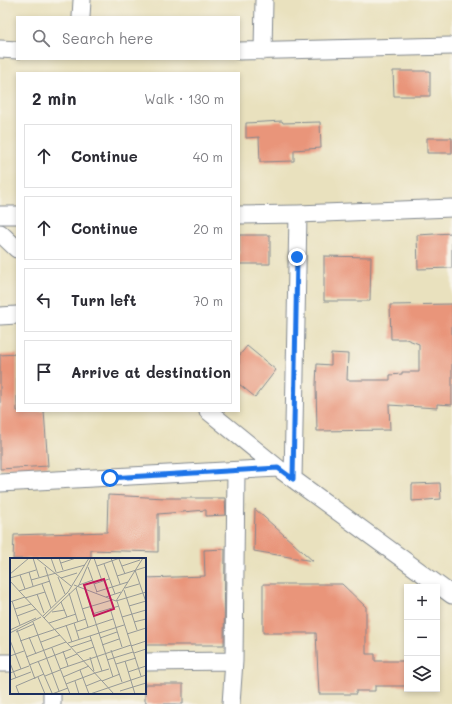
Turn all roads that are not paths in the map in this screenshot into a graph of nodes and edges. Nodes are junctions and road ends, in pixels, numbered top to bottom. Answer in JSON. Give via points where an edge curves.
{"nodes":[{"id":1,"x":82,"y":0,"type":"edge"},
{"id":2,"x":264,"y":0,"type":"edge"},
{"id":3,"x":81,"y":16,"type":"edge"},
{"id":4,"x":452,"y":46,"type":"edge"},
{"id":5,"x":0,"y":49,"type":"edge"},
{"id":6,"x":16,"y":50,"type":"edge"},
{"id":7,"x":240,"y":51,"type":"edge"},
{"id":8,"x":263,"y":51,"type":"junction"},
{"id":9,"x":452,"y":208,"type":"edge"},
{"id":10,"x":240,"y":214,"type":"edge"},
{"id":11,"x":298,"y":214,"type":"junction"},
{"id":12,"x":0,"y":215,"type":"edge"},
{"id":13,"x":16,"y":215,"type":"edge"},
{"id":14,"x":0,"y":233,"type":"edge"},
{"id":15,"x":16,"y":248,"type":"edge"},
{"id":16,"x":16,"y":315,"type":"edge"},
{"id":17,"x":0,"y":316,"type":"edge"},
{"id":18,"x":209,"y":412,"type":"edge"},
{"id":19,"x":278,"y":468,"type":"junction"},
{"id":20,"x":236,"y":471,"type":"junction"},
{"id":21,"x":293,"y":479,"type":"junction"},
{"id":22,"x":0,"y":483,"type":"edge"},
{"id":23,"x":452,"y":595,"type":"edge"},
{"id":24,"x":234,"y":661,"type":"junction"},
{"id":25,"x":146,"y":662,"type":"edge"},
{"id":26,"x":231,"y":704,"type":"edge"}],
"edges":[{"from":1,"to":3,"type":"street"},
{"from":2,"to":8,"type":"street"},
{"from":4,"to":8,"type":"street"},
{"from":5,"to":6,"type":"street"},
{"from":7,"to":8,"type":"street"},
{"from":9,"to":11,"type":"street"},
{"from":10,"to":11,"type":"street"},
{"from":11,"to":21,"type":"street"},
{"from":12,"to":13,"type":"street"},
{"from":14,"to":15,"type":"street"},
{"from":16,"to":17,"type":"street"},
{"from":18,"to":19,"type":"street"},
{"from":19,"to":20,"type":"street"},
{"from":19,"to":21,"type":"street"},
{"from":20,"to":22,"type":"street"},
{"from":20,"to":24,"type":"street"},
{"from":21,"to":23,"type":"street"},
{"from":24,"to":25,"type":"street"},
{"from":24,"to":26,"type":"street"}]}
